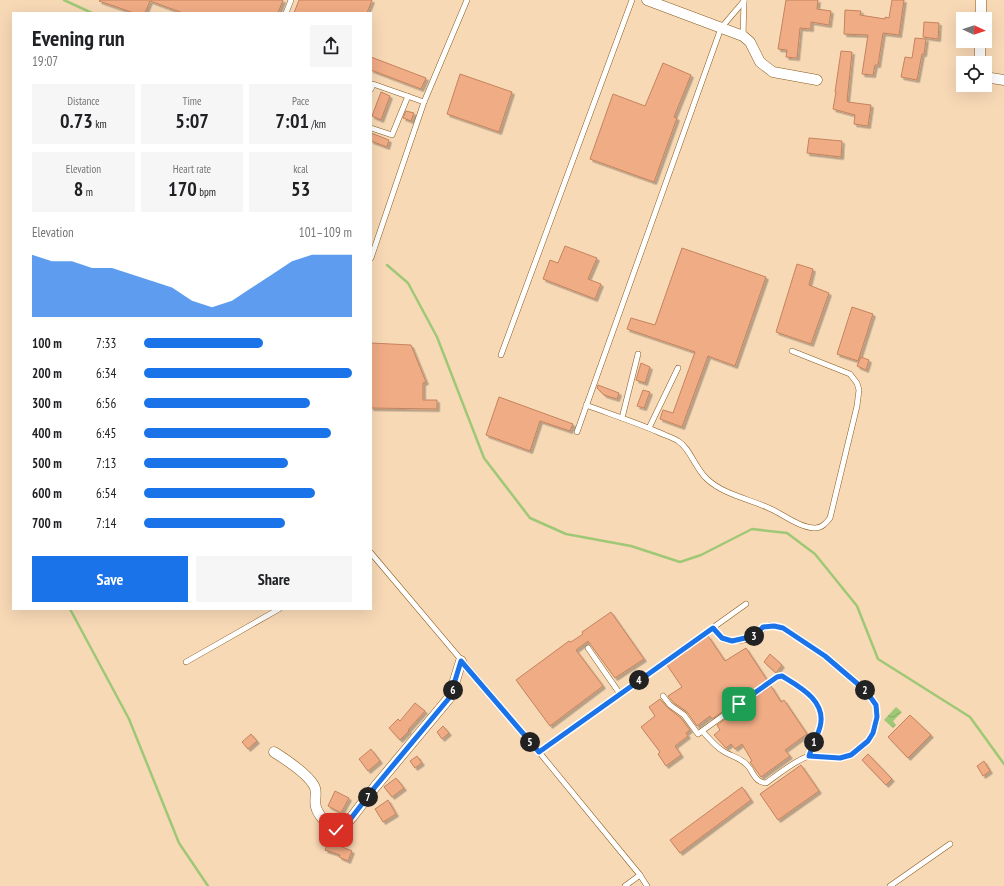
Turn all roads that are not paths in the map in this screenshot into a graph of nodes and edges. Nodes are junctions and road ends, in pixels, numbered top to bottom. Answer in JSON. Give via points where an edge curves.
{"nodes":[{"id":1,"x":291,"y":0,"type":"edge"},
{"id":2,"x":467,"y":0,"type":"edge"},
{"id":3,"x":632,"y":0,"type":"edge"},
{"id":4,"x":647,"y":0,"type":"edge"},
{"id":5,"x":981,"y":0,"type":"edge"},
{"id":6,"x":744,"y":1,"type":"edge"},
{"id":7,"x":286,"y":12,"type":"edge"},
{"id":8,"x":981,"y":12,"type":"edge"},
{"id":9,"x":721,"y":28,"type":"junction"},
{"id":10,"x":743,"y":36,"type":"junction"},
{"id":11,"x":992,"y":77,"type":"edge"},
{"id":12,"x":818,"y":80,"type":"dead end"},
{"id":13,"x":1004,"y":80,"type":"edge"},
{"id":14,"x":372,"y":86,"type":"edge"},
{"id":15,"x":408,"y":96,"type":"junction"},
{"id":16,"x":424,"y":102,"type":"junction"},
{"id":17,"x":372,"y":128,"type":"edge"},
{"id":18,"x":372,"y":255,"type":"edge"},
{"id":19,"x":792,"y":351,"type":"dead end"},
{"id":20,"x":638,"y":354,"type":"dead end"},
{"id":21,"x":501,"y":355,"type":"dead end"},
{"id":22,"x":678,"y":368,"type":"dead end"},
{"id":23,"x":586,"y":405,"type":"junction"},
{"id":24,"x":622,"y":418,"type":"junction"},
{"id":25,"x":649,"y":428,"type":"junction"},
{"id":26,"x":577,"y":432,"type":"dead end"},
{"id":27,"x":372,"y":554,"type":"edge"},
{"id":28,"x":746,"y":604,"type":"dead end"},
{"id":29,"x":277,"y":610,"type":"edge"},
{"id":30,"x":713,"y":628,"type":"junction"},
{"id":31,"x":588,"y":648,"type":"dead end"},
{"id":32,"x":461,"y":661,"type":"junction"},
{"id":33,"x":186,"y":662,"type":"dead end"},
{"id":34,"x":620,"y":694,"type":"junction"},
{"id":35,"x":664,"y":696,"type":"dead end"},
{"id":36,"x":702,"y":732,"type":"junction"},
{"id":37,"x":274,"y":752,"type":"dead end"},
{"id":38,"x":539,"y":752,"type":"junction"},
{"id":39,"x":809,"y":756,"type":"junction"},
{"id":40,"x":950,"y":844,"type":"dead end"},
{"id":41,"x":640,"y":875,"type":"junction"},
{"id":42,"x":625,"y":886,"type":"edge"},
{"id":43,"x":647,"y":886,"type":"edge"},
{"id":44,"x":890,"y":886,"type":"edge"}],
"edges":[{"from":1,"to":7,"type":"lane"},
{"from":2,"to":16,"type":"lane"},
{"from":3,"to":21,"type":"lane"},
{"from":4,"to":9,"type":"street"},
{"from":5,"to":8,"type":"street"},
{"from":6,"to":9,"type":"lane"},
{"from":6,"to":10,"type":"lane"},
{"from":9,"to":10,"type":"street"},
{"from":9,"to":23,"type":"lane"},
{"from":10,"to":12,"type":"street","via":[[750,42],[760,62],[774,72]]},
{"from":11,"to":13,"type":"street"},
{"from":14,"to":15,"type":"lane","via":[[373,84]]},
{"from":15,"to":16,"type":"lane"},
{"from":15,"to":17,"type":"lane","via":[[392,135]]},
{"from":16,"to":18,"type":"lane"},
{"from":19,"to":25,"type":"lane","via":[[850,374],[858,383],[857,406],[830,518],[825,524],[817,528],[809,527],[720,488],[698,470],[685,446]]},
{"from":20,"to":24,"type":"lane"},
{"from":22,"to":25,"type":"lane"},
{"from":23,"to":24,"type":"lane"},
{"from":23,"to":26,"type":"lane"},
{"from":24,"to":25,"type":"lane"},
{"from":27,"to":32,"type":"lane"},
{"from":28,"to":30,"type":"lane"},
{"from":29,"to":33,"type":"lane"},
{"from":30,"to":34,"type":"lane"},
{"from":30,"to":39,"type":"lane","via":[[722,638],[732,641],[754,636],[763,627],[783,628],[825,656],[866,691],[876,705],[877,717],[868,741],[851,755],[840,758]]},
{"from":31,"to":34,"type":"lane"},
{"from":32,"to":37,"type":"street","via":[[450,697],[344,826],[336,830],[331,828],[316,807],[316,789],[311,782],[292,763]]},
{"from":32,"to":38,"type":"lane"},
{"from":34,"to":38,"type":"lane"},
{"from":35,"to":36,"type":"lane","via":[[670,705],[684,715],[698,734]]},
{"from":36,"to":39,"type":"lane","via":[[717,747],[748,765],[752,774],[761,783],[766,783]]},
{"from":36,"to":39,"type":"lane","via":[[777,677],[782,676],[814,698],[820,710],[820,725]]},
{"from":38,"to":41,"type":"lane"},
{"from":40,"to":44,"type":"lane"},
{"from":41,"to":42,"type":"lane"},
{"from":41,"to":43,"type":"lane"}]}
